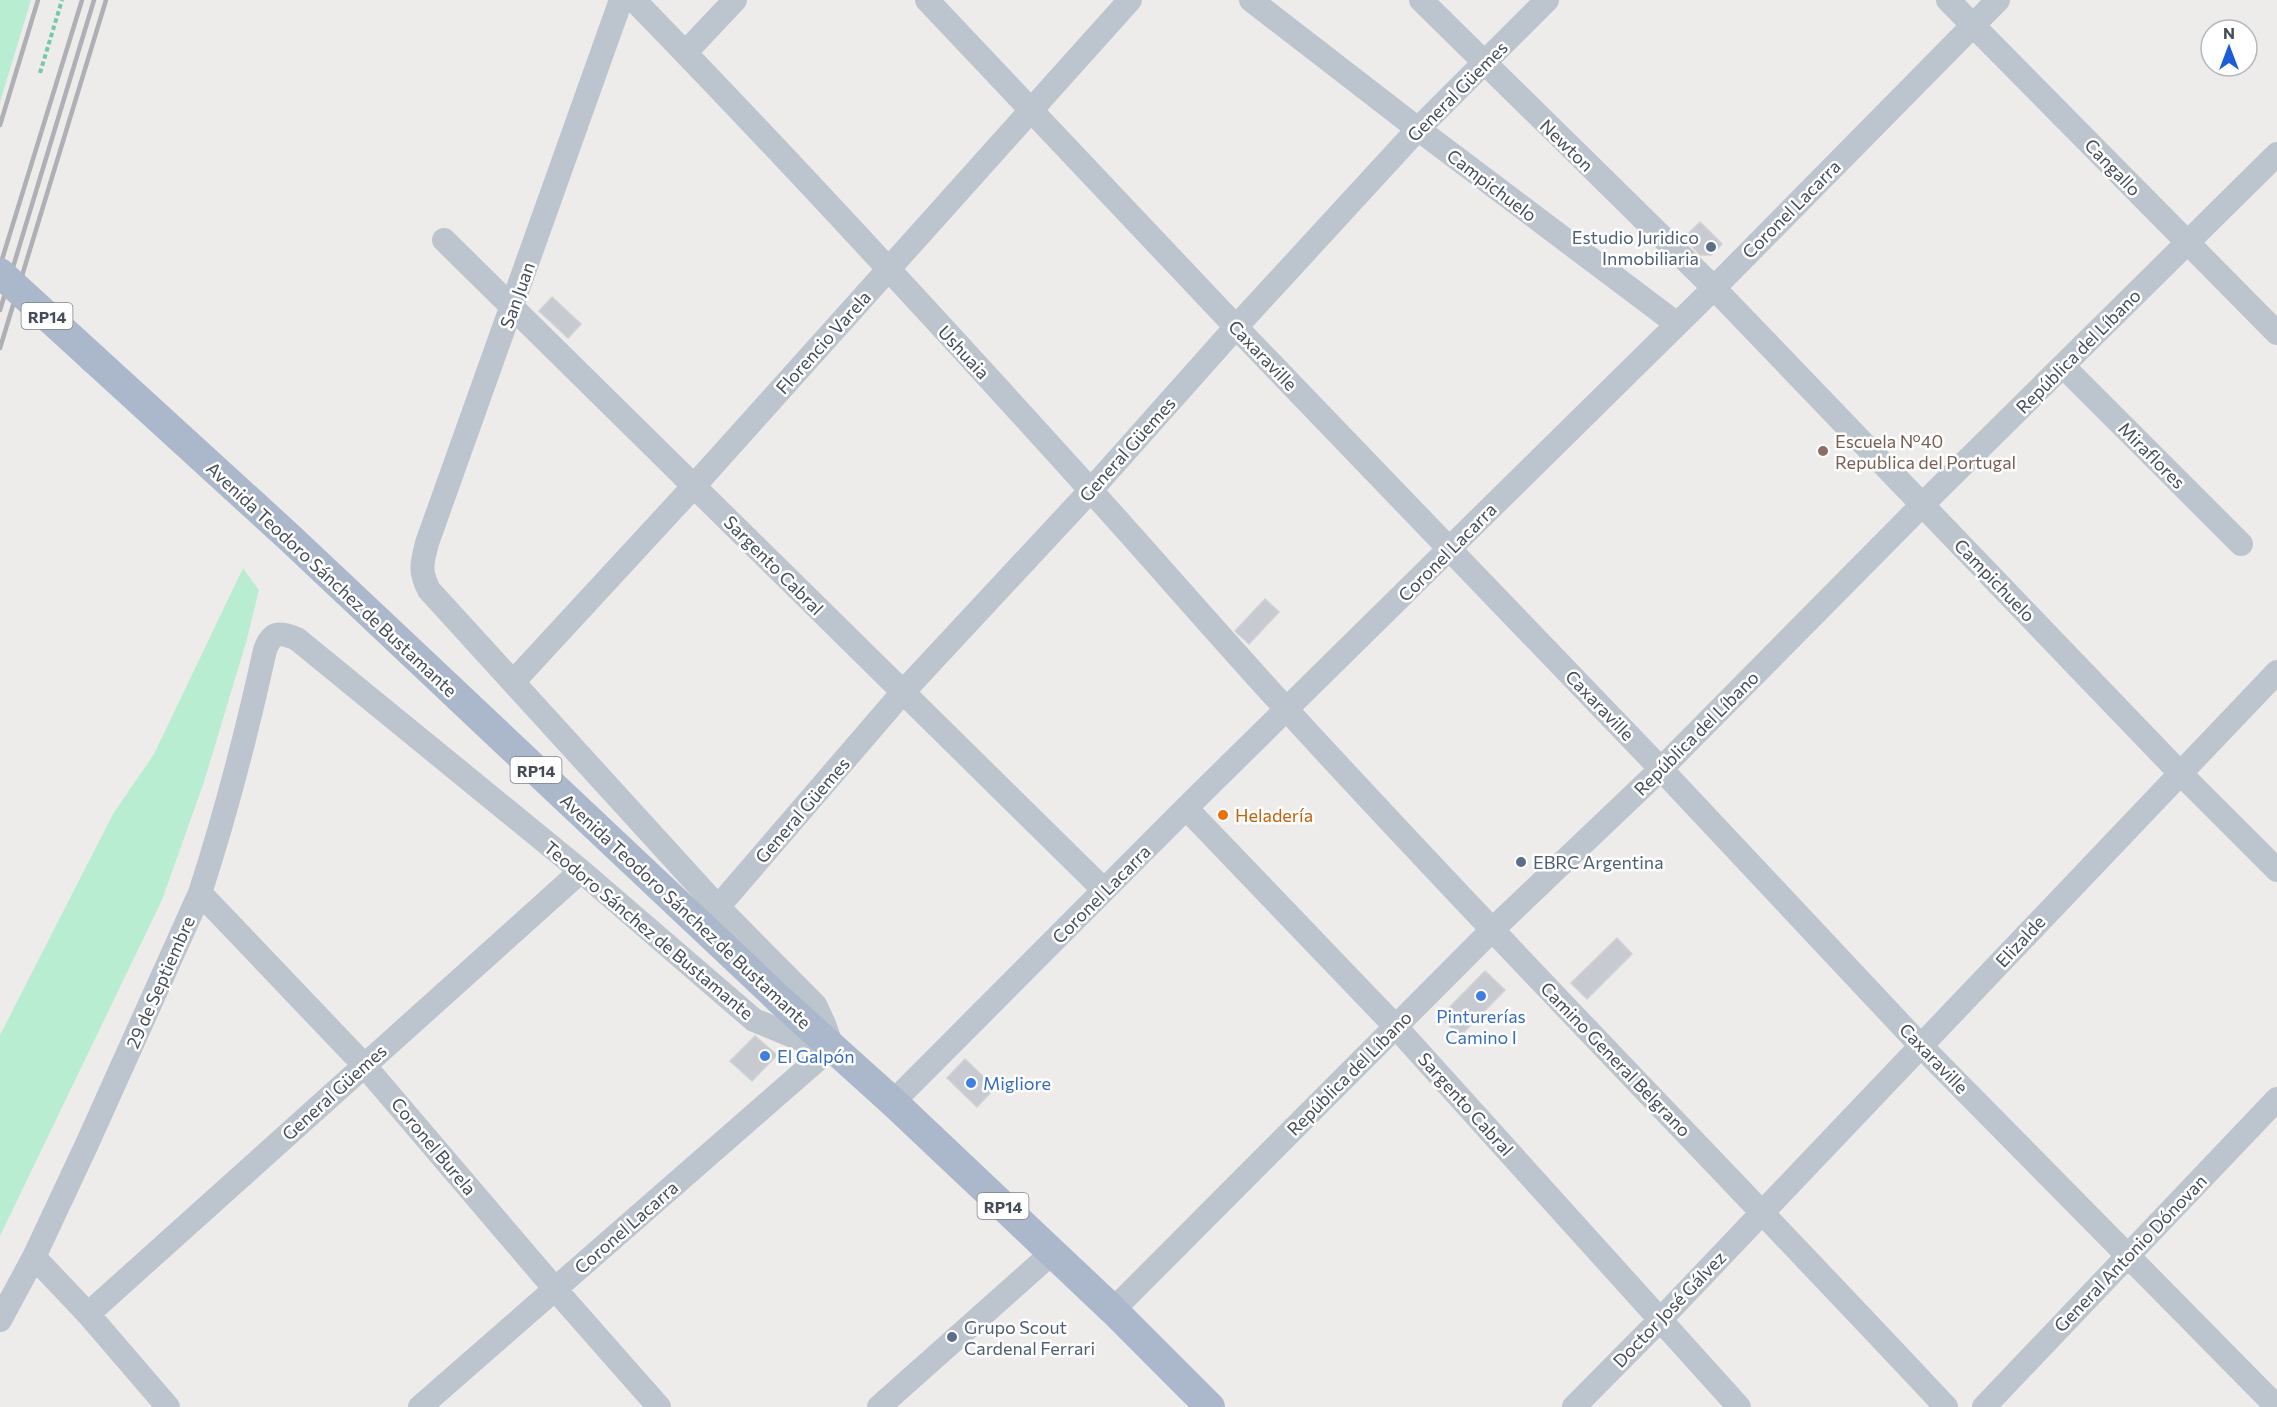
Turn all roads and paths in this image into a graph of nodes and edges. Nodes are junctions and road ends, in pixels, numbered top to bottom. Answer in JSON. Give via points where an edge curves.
{"nodes":[{"id":1,"x":62,"y":0,"type":"edge"},
{"id":2,"x":621,"y":0,"type":"edge"},
{"id":3,"x":634,"y":0,"type":"edge"},
{"id":4,"x":735,"y":0,"type":"edge"},
{"id":5,"x":927,"y":0,"type":"edge"},
{"id":6,"x":1130,"y":0,"type":"edge"},
{"id":7,"x":1251,"y":0,"type":"edge"},
{"id":8,"x":1421,"y":0,"type":"edge"},
{"id":9,"x":1547,"y":0,"type":"edge"},
{"id":10,"x":1948,"y":0,"type":"edge"},
{"id":11,"x":1998,"y":0,"type":"edge"},
{"id":12,"x":1973,"y":25,"type":"junction"},
{"id":13,"x":685,"y":53,"type":"junction"},
{"id":14,"x":1485,"y":64,"type":"junction"},
{"id":15,"x":40,"y":73,"type":"dead end"},
{"id":16,"x":1032,"y":111,"type":"junction"},
{"id":17,"x":1418,"y":129,"type":"junction"},
{"id":18,"x":2277,"y":154,"type":"edge"},
{"id":19,"x":444,"y":240,"type":"dead end"},
{"id":20,"x":2187,"y":243,"type":"junction"},
{"id":21,"x":888,"y":270,"type":"junction"},
{"id":22,"x":0,"y":273,"type":"edge"},
{"id":23,"x":1714,"y":288,"type":"junction"},
{"id":24,"x":513,"y":306,"type":"junction"},
{"id":25,"x":1677,"y":324,"type":"junction"},
{"id":26,"x":1236,"y":327,"type":"junction"},
{"id":27,"x":2277,"y":333,"type":"edge"},
{"id":28,"x":2063,"y":366,"type":"junction"},
{"id":29,"x":694,"y":486,"type":"junction"},
{"id":30,"x":1091,"y":490,"type":"junction"},
{"id":31,"x":1922,"y":505,"type":"junction"},
{"id":32,"x":2241,"y":544,"type":"dead end"},
{"id":33,"x":1451,"y":549,"type":"junction"},
{"id":34,"x":282,"y":633,"type":"joint"},
{"id":35,"x":2277,"y":672,"type":"edge"},
{"id":36,"x":513,"y":682,"type":"junction"},
{"id":37,"x":903,"y":692,"type":"junction"},
{"id":38,"x":1287,"y":710,"type":"junction"},
{"id":39,"x":1661,"y":769,"type":"junction"},
{"id":40,"x":2180,"y":773,"type":"junction"},
{"id":41,"x":1186,"y":808,"type":"junction"},
{"id":42,"x":2277,"y":870,"type":"edge"},
{"id":43,"x":581,"y":871,"type":"junction"},
{"id":44,"x":1104,"y":890,"type":"junction"},
{"id":45,"x":200,"y":893,"type":"junction"},
{"id":46,"x":718,"y":907,"type":"junction"},
{"id":47,"x":1492,"y":930,"type":"junction"},
{"id":48,"x":1396,"y":1027,"type":"junction"},
{"id":49,"x":1921,"y":1046,"type":"junction"},
{"id":50,"x":832,"y":1047,"type":"junction"},
{"id":51,"x":364,"y":1065,"type":"junction"},
{"id":52,"x":2277,"y":1099,"type":"edge"},
{"id":53,"x":893,"y":1102,"type":"junction"},
{"id":54,"x":1763,"y":1211,"type":"junction"},
{"id":55,"x":1052,"y":1252,"type":"junction"},
{"id":56,"x":2127,"y":1256,"type":"junction"},
{"id":57,"x":34,"y":1257,"type":"junction"},
{"id":58,"x":555,"y":1289,"type":"junction"},
{"id":59,"x":1113,"y":1310,"type":"junction"},
{"id":60,"x":88,"y":1314,"type":"junction"},
{"id":61,"x":0,"y":1320,"type":"edge"},
{"id":62,"x":1660,"y":1320,"type":"junction"},
{"id":63,"x":168,"y":1407,"type":"edge"},
{"id":64,"x":420,"y":1407,"type":"edge"},
{"id":65,"x":659,"y":1407,"type":"edge"},
{"id":66,"x":879,"y":1407,"type":"edge"},
{"id":67,"x":1210,"y":1407,"type":"edge"},
{"id":68,"x":1574,"y":1407,"type":"edge"},
{"id":69,"x":1739,"y":1407,"type":"edge"},
{"id":70,"x":1946,"y":1407,"type":"edge"},
{"id":71,"x":1984,"y":1407,"type":"edge"},
{"id":72,"x":2277,"y":1407,"type":"edge"}],
"edges":[{"from":1,"to":15,"type":"path"},
{"from":2,"to":24,"type":"street","name":"San Juan"},
{"from":3,"to":13,"type":"street","name":"Ushuaia"},
{"from":4,"to":13,"type":"street"},
{"from":5,"to":16,"type":"street","name":"Caxaraville"},
{"from":6,"to":16,"type":"street","name":"Florencio Varela"},
{"from":7,"to":17,"type":"street","name":"Campichuelo"},
{"from":8,"to":14,"type":"street","name":"Newton"},
{"from":9,"to":14,"type":"street","name":"General Güemes"},
{"from":10,"to":12,"type":"street","name":"Cangallo"},
{"from":11,"to":12,"type":"street","name":"Coronel Lacarra"},
{"from":12,"to":20,"type":"street","name":"Cangallo"},
{"from":12,"to":23,"type":"street","name":"Coronel Lacarra"},
{"from":13,"to":21,"type":"street","name":"Ushuaia"},
{"from":14,"to":17,"type":"street","name":"General Güemes"},
{"from":14,"to":23,"type":"street","name":"Newton"},
{"from":16,"to":21,"type":"street","name":"Florencio Varela"},
{"from":16,"to":26,"type":"street","name":"Caxaraville"},
{"from":17,"to":25,"type":"street","name":"Campichuelo"},
{"from":17,"to":26,"type":"street","name":"General Güemes"},
{"from":18,"to":20,"type":"street","name":"República del Líbano"},
{"from":19,"to":24,"type":"street","name":"Sargento Cabral"},
{"from":20,"to":27,"type":"street","name":"Cangallo"},
{"from":20,"to":28,"type":"street","name":"República del Líbano"},
{"from":21,"to":29,"type":"street","name":"Florencio Varela"},
{"from":21,"to":30,"type":"street","name":"Ushuaia"},
{"from":22,"to":50,"type":"main road","name":"Avenida Teodoro Sánchez de Bustamante","number":"RP14","bridge":true,"via":[[291,539]]},
{"from":23,"to":25,"type":"street","name":"Coronel Lacarra"},
{"from":23,"to":31,"type":"street","name":"Campichuelo"},
{"from":24,"to":29,"type":"street","name":"Sargento Cabral"},
{"from":24,"to":36,"type":"street","name":"San Juan","via":[[421,566],[429,590]]},
{"from":25,"to":33,"type":"street","name":"Coronel Lacarra"},
{"from":26,"to":30,"type":"street","name":"General Güemes"},
{"from":26,"to":33,"type":"street","name":"Caxaraville"},
{"from":28,"to":31,"type":"street","name":"República del Líbano"},
{"from":28,"to":32,"type":"street","name":"Miraflores"},
{"from":29,"to":36,"type":"street","name":"Florencio Varela"},
{"from":29,"to":37,"type":"street","name":"Sargento Cabral"},
{"from":30,"to":37,"type":"street","name":"General Güemes"},
{"from":30,"to":38,"type":"street","name":"Ushuaia"},
{"from":31,"to":39,"type":"street","name":"República del Líbano"},
{"from":31,"to":40,"type":"street","name":"Campichuelo"},
{"from":33,"to":38,"type":"street","name":"Coronel Lacarra"},
{"from":33,"to":39,"type":"street","name":"Caxaraville"},
{"from":34,"to":43,"type":"street","name":"Teodoro Sánchez de Bustamante","via":[[297,639]]},
{"from":34,"to":45,"type":"street","name":"29 de Septiembre","via":[[268,641],[265,650],[251,714]]},
{"from":35,"to":40,"type":"street","name":"Elizalde"},
{"from":36,"to":46,"type":"street"},
{"from":37,"to":44,"type":"street","name":"Sargento Cabral"},
{"from":37,"to":46,"type":"street","name":"General Güemes"},
{"from":38,"to":41,"type":"street","name":"Coronel Lacarra"},
{"from":38,"to":47,"type":"street","name":"Camino General Belgrano"},
{"from":39,"to":47,"type":"street","name":"República del Líbano"},
{"from":39,"to":49,"type":"street","name":"Caxaraville"},
{"from":40,"to":42,"type":"street","name":"Campichuelo"},
{"from":40,"to":49,"type":"street","name":"Elizalde"},
{"from":41,"to":44,"type":"street","name":"Coronel Lacarra"},
{"from":41,"to":48,"type":"street","name":"Sargento Cabral"},
{"from":43,"to":50,"type":"street","name":"Teodoro Sánchez de Bustamante","via":[[754,1020],[805,1041]]},
{"from":43,"to":51,"type":"street","name":"General Güemes"},
{"from":44,"to":53,"type":"street","name":"Coronel Lacarra"},
{"from":45,"to":51,"type":"street","name":"Coronel Burela"},
{"from":45,"to":57,"type":"street","name":"29 de Septiembre"},
{"from":46,"to":50,"type":"street","via":[[815,1005]]},
{"from":47,"to":48,"type":"street","name":"República del Líbano"},
{"from":47,"to":54,"type":"street","name":"Camino General Belgrano"},
{"from":48,"to":59,"type":"street","name":"República del Líbano"},
{"from":48,"to":62,"type":"street","name":"Sargento Cabral"},
{"from":49,"to":54,"type":"street","name":"Elizalde"},
{"from":49,"to":56,"type":"street","name":"Caxaraville"},
{"from":50,"to":53,"type":"main road","name":"Avenida Teodoro Sánchez de Bustamante","number":"RP14"},
{"from":50,"to":58,"type":"street","name":"Coronel Lacarra"},
{"from":51,"to":58,"type":"street","name":"Coronel Burela"},
{"from":51,"to":60,"type":"street","name":"General Güemes"},
{"from":52,"to":56,"type":"street","name":"General Antonio Dónovan"},
{"from":53,"to":55,"type":"main road","name":"Avenida Teodoro Sánchez de Bustamante","number":"RP14"},
{"from":54,"to":62,"type":"street","name":"Doctor José Gálvez"},
{"from":54,"to":70,"type":"street","name":"Camino General Belgrano"},
{"from":55,"to":59,"type":"main road","name":"Avenida Teodoro Sánchez de Bustamante","number":"RP14"},
{"from":55,"to":66,"type":"street"},
{"from":56,"to":71,"type":"street","name":"General Antonio Dónovan"},
{"from":56,"to":72,"type":"street","name":"Caxaraville"},
{"from":57,"to":60,"type":"street"},
{"from":57,"to":61,"type":"street","name":"29 de Septiembre"},
{"from":58,"to":64,"type":"street","name":"Coronel Lacarra"},
{"from":58,"to":65,"type":"street","name":"Coronel Burela"},
{"from":59,"to":67,"type":"main road","name":"Avenida Teodoro Sánchez de Bustamante","number":"RP14"},
{"from":60,"to":63,"type":"street"},
{"from":62,"to":68,"type":"street","name":"Doctor José Gálvez"},
{"from":62,"to":69,"type":"street","name":"Sargento Cabral"}]}
